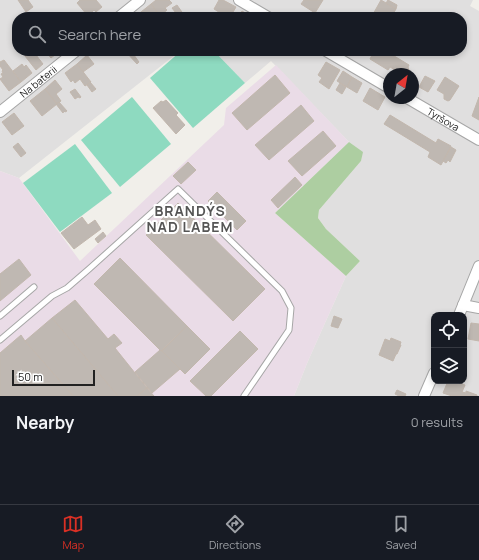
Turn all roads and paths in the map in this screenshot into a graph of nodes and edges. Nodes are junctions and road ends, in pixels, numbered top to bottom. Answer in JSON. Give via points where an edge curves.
{"nodes":[{"id":1,"x":140,"y":0,"type":"edge"},
{"id":2,"x":239,"y":0,"type":"edge"},
{"id":3,"x":125,"y":12,"type":"edge"},
{"id":4,"x":259,"y":12,"type":"edge"},
{"id":5,"x":70,"y":56,"type":"edge"},
{"id":6,"x":335,"y":56,"type":"edge"},
{"id":7,"x":383,"y":84,"type":"edge"},
{"id":8,"x":417,"y":104,"type":"edge"},
{"id":9,"x":0,"y":112,"type":"edge"},
{"id":10,"x":479,"y":140,"type":"edge"},
{"id":11,"x":479,"y":266,"type":"edge"},
{"id":12,"x":34,"y":287,"type":"dead end"},
{"id":13,"x":463,"y":305,"type":"junction"},
{"id":14,"x":479,"y":308,"type":"edge"},
{"id":15,"x":460,"y":312,"type":"edge"},
{"id":16,"x":0,"y":316,"type":"edge"},
{"id":17,"x":0,"y":340,"type":"edge"},
{"id":18,"x":431,"y":380,"type":"edge"},
{"id":19,"x":244,"y":396,"type":"edge"},
{"id":20,"x":424,"y":396,"type":"edge"}],
"edges":[{"from":1,"to":3,"type":"street"},
{"from":2,"to":4,"type":"street"},
{"from":5,"to":9,"type":"street","name":"Na baterii"},
{"from":6,"to":7,"type":"street"},
{"from":8,"to":10,"type":"street","name":"Tyršova"},
{"from":11,"to":13,"type":"street"},
{"from":12,"to":16,"type":"lane"},
{"from":13,"to":14,"type":"street"},
{"from":13,"to":15,"type":"street"},
{"from":17,"to":19,"type":"lane","via":[[52,296],[84,274],[178,189],[282,292],[291,308],[289,330]]},
{"from":18,"to":20,"type":"street"}]}
